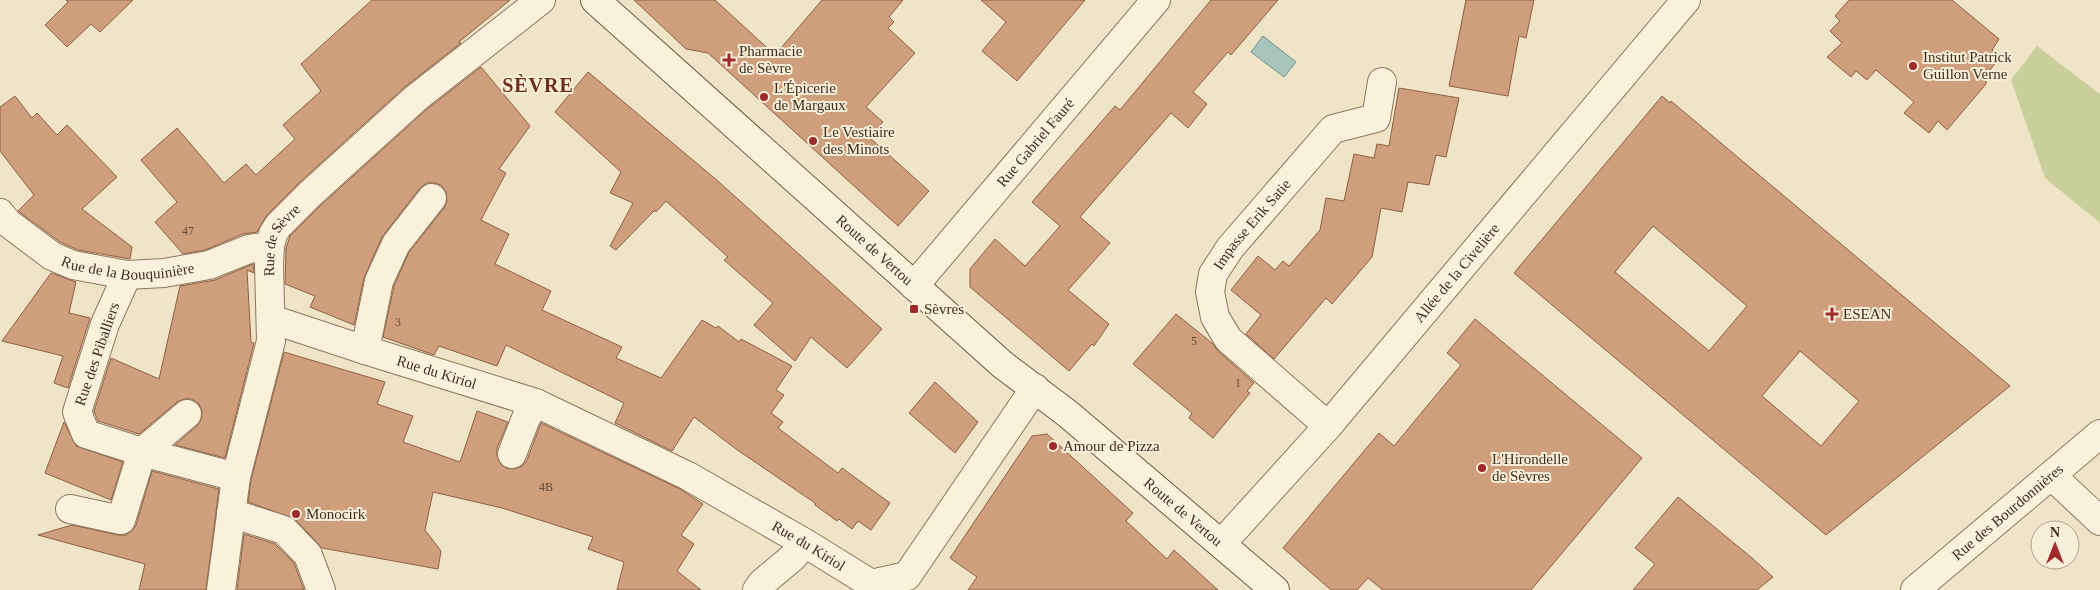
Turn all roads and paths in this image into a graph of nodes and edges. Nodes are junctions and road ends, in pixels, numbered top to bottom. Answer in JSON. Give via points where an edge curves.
{"nodes":[{"id":1,"x":541,"y":0,"type":"edge"},
{"id":2,"x":595,"y":0,"type":"edge"},
{"id":3,"x":1156,"y":0,"type":"edge"},
{"id":4,"x":1686,"y":0,"type":"edge"},
{"id":5,"x":1382,"y":82,"type":"dead end"},
{"id":6,"x":432,"y":198,"type":"dead end"},
{"id":7,"x":0,"y":214,"type":"edge"},
{"id":8,"x":270,"y":246,"type":"junction"},
{"id":9,"x":127,"y":275,"type":"junction"},
{"id":10,"x":914,"y":286,"type":"junction"},
{"id":11,"x":271,"y":318,"type":"junction"},
{"id":12,"x":365,"y":350,"type":"junction"},
{"id":13,"x":1035,"y":388,"type":"junction"},
{"id":14,"x":536,"y":403,"type":"junction"},
{"id":15,"x":187,"y":414,"type":"dead end"},
{"id":16,"x":1328,"y":426,"type":"junction"},
{"id":17,"x":2100,"y":434,"type":"edge"},
{"id":18,"x":142,"y":452,"type":"junction"},
{"id":19,"x":512,"y":454,"type":"dead end"},
{"id":20,"x":2052,"y":476,"type":"junction"},
{"id":21,"x":236,"y":477,"type":"junction"},
{"id":22,"x":70,"y":509,"type":"dead end"},
{"id":23,"x":231,"y":513,"type":"junction"},
{"id":24,"x":2100,"y":521,"type":"edge"},
{"id":25,"x":805,"y":543,"type":"junction"},
{"id":26,"x":1222,"y":543,"type":"junction"},
{"id":27,"x":221,"y":590,"type":"edge"},
{"id":28,"x":321,"y":590,"type":"edge"},
{"id":29,"x":757,"y":590,"type":"edge"},
{"id":30,"x":1275,"y":590,"type":"edge"},
{"id":31,"x":1915,"y":590,"type":"edge"}],
"edges":[{"from":1,"to":8,"type":"street","name":"Rue de Sèvre","via":[[416,98],[310,194],[278,226]]},
{"from":2,"to":10,"type":"street","name":"Route de Vertou"},
{"from":3,"to":10,"type":"street","name":"Rue Gabriel Fauré"},
{"from":4,"to":16,"type":"street","name":"Allée de la Civelière"},
{"from":5,"to":16,"type":"street","name":"Impasse Erik Satie","via":[[1376,118],[1332,129],[1230,248],[1213,274],[1210,292],[1215,317],[1228,339]]},
{"from":6,"to":12,"type":"street","via":[[396,244],[379,281]]},
{"from":7,"to":9,"type":"street","name":"Rue de la Bouquinière","via":[[52,256],[73,265]]},
{"from":8,"to":9,"type":"street","name":"Rue de la Bouquinière","via":[[248,249],[209,265]]},
{"from":8,"to":11,"type":"street","name":"Rue de Sèvre"},
{"from":9,"to":18,"type":"street","name":"Rue des Piballiers","via":[[105,324],[76,412],[86,434]]},
{"from":10,"to":13,"type":"street","name":"Route de Vertou","via":[[1003,365]]},
{"from":11,"to":12,"type":"street","name":"Rue du Kiriol"},
{"from":11,"to":21,"type":"street","name":"Rue de Sèvre","via":[[271,341]]},
{"from":12,"to":14,"type":"street","name":"Rue du Kiriol"},
{"from":13,"to":25,"type":"street","name":"Rue du Kiriol","via":[[907,576],[871,584]]},
{"from":13,"to":26,"type":"street","name":"Route de Vertou"},
{"from":14,"to":19,"type":"street","via":[[526,418]]},
{"from":14,"to":25,"type":"street","name":"Rue du Kiriol","via":[[688,476]]},
{"from":15,"to":18,"type":"street"},
{"from":16,"to":26,"type":"street","name":"Allée de la Civelière"},
{"from":17,"to":20,"type":"street","name":"Rue des Bourdonnières"},
{"from":18,"to":21,"type":"street","name":"Rue des Piballiers"},
{"from":18,"to":22,"type":"street","via":[[121,520]]},
{"from":20,"to":24,"type":"street"},
{"from":20,"to":31,"type":"street","name":"Rue des Bourdonnières"},
{"from":21,"to":23,"type":"street","name":"Rue de Sèvre"},
{"from":23,"to":27,"type":"street","name":"Rue de Sèvre"},
{"from":23,"to":28,"type":"street","via":[[284,530],[308,555]]},
{"from":25,"to":29,"type":"street"},
{"from":26,"to":30,"type":"street","name":"Route de Vertou"}]}
